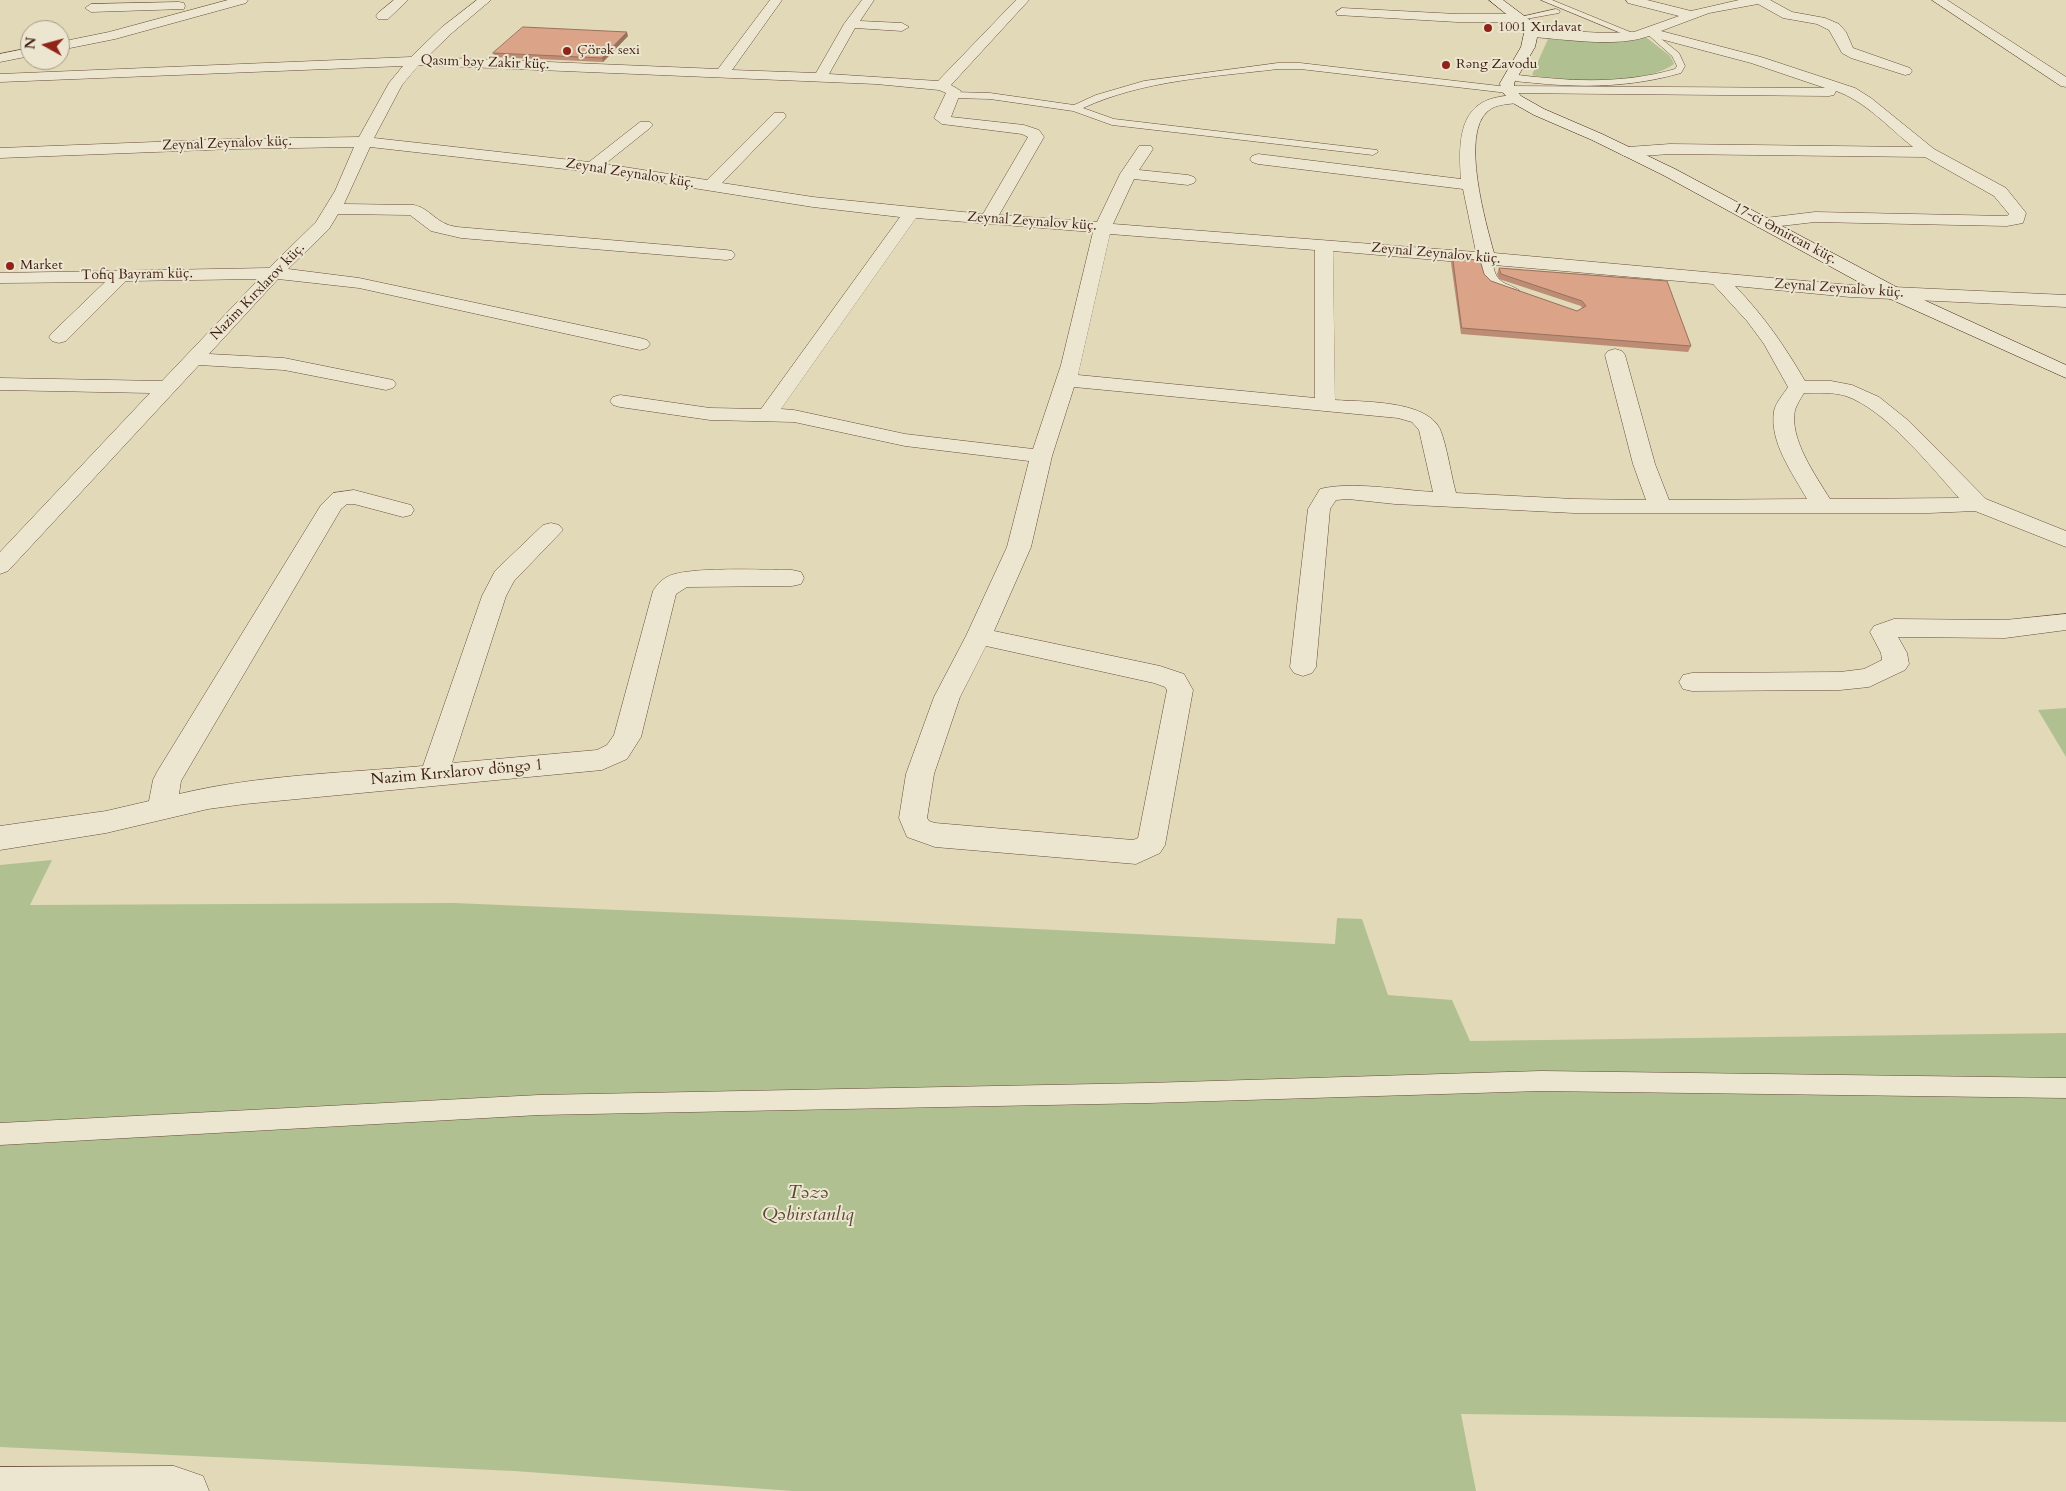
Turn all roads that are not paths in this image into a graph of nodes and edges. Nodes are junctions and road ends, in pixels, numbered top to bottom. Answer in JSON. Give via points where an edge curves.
{"nodes":[{"id":1,"x":242,"y":0,"type":"edge"},
{"id":2,"x":402,"y":0,"type":"edge"},
{"id":3,"x":485,"y":0,"type":"edge"},
{"id":4,"x":776,"y":0,"type":"edge"},
{"id":5,"x":868,"y":0,"type":"edge"},
{"id":6,"x":1023,"y":0,"type":"edge"},
{"id":7,"x":1495,"y":0,"type":"edge"},
{"id":8,"x":1545,"y":0,"type":"edge"},
{"id":9,"x":1632,"y":0,"type":"edge"},
{"id":10,"x":1938,"y":0,"type":"edge"},
{"id":11,"x":211,"y":7,"type":"junction"},
{"id":12,"x":90,"y":8,"type":"dead end"},
{"id":13,"x":1556,"y":11,"type":"dead end"},
{"id":14,"x":1342,"y":12,"type":"dead end"},
{"id":15,"x":1692,"y":15,"type":"junction"},
{"id":16,"x":383,"y":16,"type":"dead end"},
{"id":17,"x":1520,"y":18,"type":"junction"},
{"id":18,"x":851,"y":24,"type":"junction"},
{"id":19,"x":902,"y":27,"type":"dead end"},
{"id":20,"x":1531,"y":34,"type":"junction"},
{"id":21,"x":1642,"y":34,"type":"junction"},
{"id":22,"x":70,"y":44,"type":"edge"},
{"id":23,"x":20,"y":54,"type":"edge"},
{"id":24,"x":0,"y":58,"type":"edge"},
{"id":25,"x":415,"y":60,"type":"junction"},
{"id":26,"x":1905,"y":71,"type":"dead end"},
{"id":27,"x":723,"y":72,"type":"junction"},
{"id":28,"x":0,"y":78,"type":"edge"},
{"id":29,"x":820,"y":78,"type":"junction"},
{"id":30,"x":2066,"y":83,"type":"edge"},
{"id":31,"x":1511,"y":89,"type":"junction"},
{"id":32,"x":948,"y":90,"type":"junction"},
{"id":33,"x":1850,"y":91,"type":"junction"},
{"id":34,"x":1075,"y":108,"type":"junction"},
{"id":35,"x":779,"y":116,"type":"dead end"},
{"id":36,"x":645,"y":125,"type":"dead end"},
{"id":37,"x":364,"y":142,"type":"junction"},
{"id":38,"x":1145,"y":149,"type":"dead end"},
{"id":39,"x":1373,"y":152,"type":"dead end"},
{"id":40,"x":1628,"y":152,"type":"junction"},
{"id":41,"x":1928,"y":152,"type":"junction"},
{"id":42,"x":0,"y":153,"type":"edge"},
{"id":43,"x":1258,"y":159,"type":"dead end"},
{"id":44,"x":592,"y":167,"type":"junction"},
{"id":45,"x":1128,"y":174,"type":"junction"},
{"id":46,"x":1188,"y":180,"type":"dead end"},
{"id":47,"x":1470,"y":185,"type":"junction"},
{"id":48,"x":710,"y":186,"type":"junction"},
{"id":49,"x":334,"y":209,"type":"junction"},
{"id":50,"x":911,"y":213,"type":"junction"},
{"id":51,"x":989,"y":218,"type":"junction"},
{"id":52,"x":1763,"y":223,"type":"junction"},
{"id":53,"x":1103,"y":227,"type":"junction"},
{"id":54,"x":1324,"y":246,"type":"junction"},
{"id":55,"x":726,"y":255,"type":"dead end"},
{"id":56,"x":1486,"y":258,"type":"junction"},
{"id":57,"x":274,"y":273,"type":"junction"},
{"id":58,"x":122,"y":276,"type":"junction"},
{"id":59,"x":0,"y":278,"type":"edge"},
{"id":60,"x":1718,"y":279,"type":"junction"},
{"id":61,"x":1895,"y":294,"type":"junction"},
{"id":62,"x":1530,"y":296,"type":"edge"},
{"id":63,"x":2066,"y":301,"type":"edge"},
{"id":64,"x":59,"y":338,"type":"dead end"},
{"id":65,"x":640,"y":344,"type":"dead end"},
{"id":66,"x":1615,"y":355,"type":"dead end"},
{"id":67,"x":193,"y":359,"type":"junction"},
{"id":68,"x":2066,"y":372,"type":"edge"},
{"id":69,"x":1066,"y":380,"type":"junction"},
{"id":70,"x":0,"y":384,"type":"edge"},
{"id":71,"x":386,"y":384,"type":"dead end"},
{"id":72,"x":166,"y":387,"type":"junction"},
{"id":73,"x":1798,"y":387,"type":"junction"},
{"id":74,"x":620,"y":401,"type":"dead end"},
{"id":75,"x":1325,"y":404,"type":"junction"},
{"id":76,"x":767,"y":415,"type":"junction"},
{"id":77,"x":1041,"y":456,"type":"junction"},
{"id":78,"x":1446,"y":499,"type":"junction"},
{"id":79,"x":1978,"y":504,"type":"junction"},
{"id":80,"x":1822,"y":506,"type":"junction"},
{"id":81,"x":1660,"y":507,"type":"junction"},
{"id":82,"x":403,"y":510,"type":"dead end"},
{"id":83,"x":550,"y":530,"type":"dead end"},
{"id":84,"x":2066,"y":540,"type":"edge"},
{"id":85,"x":0,"y":566,"type":"edge"},
{"id":86,"x":792,"y":578,"type":"dead end"},
{"id":87,"x":2066,"y":622,"type":"edge"},
{"id":88,"x":978,"y":636,"type":"junction"},
{"id":89,"x":1303,"y":668,"type":"dead end"},
{"id":90,"x":1692,"y":682,"type":"dead end"},
{"id":91,"x":434,"y":775,"type":"junction"},
{"id":92,"x":162,"y":808,"type":"junction"},
{"id":93,"x":0,"y":838,"type":"edge"},
{"id":94,"x":2066,"y":1088,"type":"edge"},
{"id":95,"x":0,"y":1134,"type":"edge"},
{"id":96,"x":0,"y":1488,"type":"edge"},
{"id":97,"x":188,"y":1491,"type":"edge"}],
"edges":[{"from":1,"to":11,"type":"street"},
{"from":2,"to":16,"type":"street"},
{"from":3,"to":25,"type":"street","name":"Nazim Kırxlarov küç."},
{"from":4,"to":27,"type":"street"},
{"from":5,"to":18,"type":"street"},
{"from":6,"to":32,"type":"street"},
{"from":7,"to":17,"type":"street"},
{"from":8,"to":21,"type":"lane"},
{"from":9,"to":15,"type":"street"},
{"from":10,"to":30,"type":"street"},
{"from":11,"to":12,"type":"street"},
{"from":11,"to":22,"type":"street"},
{"from":13,"to":17,"type":"lane"},
{"from":14,"to":17,"type":"street"},
{"from":15,"to":21,"type":"street"},
{"from":15,"to":26,"type":"street","via":[[1760,0],[1788,15],[1834,27],[1847,50]]},
{"from":17,"to":20,"type":"street","via":[[1530,28]]},
{"from":18,"to":19,"type":"street"},
{"from":18,"to":29,"type":"street"},
{"from":20,"to":21,"type":"street","via":[[1604,37]]},
{"from":20,"to":31,"type":"street"},
{"from":21,"to":31,"type":"lane","via":[[1676,55],[1681,66],[1678,71],[1634,81],[1558,83]]},
{"from":21,"to":33,"type":"street","via":[[1756,60]]},
{"from":23,"to":24,"type":"street"},
{"from":25,"to":27,"type":"street","name":"Qasım bəy Zakir küç."},
{"from":25,"to":28,"type":"street","name":"Qasım bəy Zakir küç."},
{"from":25,"to":37,"type":"street","name":"Nazim Kırxlarov küç.","via":[[396,83]]},
{"from":27,"to":29,"type":"street","name":"Qasım bəy Zakir küç."},
{"from":29,"to":32,"type":"street","name":"Qasım bəy Zakir küç."},
{"from":31,"to":33,"type":"street"},
{"from":31,"to":34,"type":"lane","via":[[1278,66],[1144,84],[1099,97]]},
{"from":31,"to":40,"type":"street","name":"17-ci Əmircan küç.","via":[[1539,112]]},
{"from":31,"to":47,"type":"street","via":[[1481,109],[1474,118],[1467,166]]},
{"from":32,"to":34,"type":"lane"},
{"from":32,"to":51,"type":"street","via":[[942,118],[1024,130],[1036,137]]},
{"from":33,"to":41,"type":"street"},
{"from":34,"to":39,"type":"lane","via":[[1112,122]]},
{"from":35,"to":48,"type":"street"},
{"from":36,"to":44,"type":"street"},
{"from":37,"to":42,"type":"street","name":"Zeynal Zeynalov küç.","via":[[241,143]]},
{"from":37,"to":44,"type":"street","name":"Zeynal Zeynalov küç."},
{"from":37,"to":49,"type":"street","name":"Nazim Kırxlarov küç."},
{"from":38,"to":45,"type":"street"},
{"from":40,"to":41,"type":"street","via":[[1670,149]]},
{"from":40,"to":52,"type":"street","name":"17-ci Əmircan küç."},
{"from":41,"to":52,"type":"street","via":[[2000,192],[2018,213],[2017,219],[1815,218]]},
{"from":43,"to":47,"type":"street"},
{"from":44,"to":48,"type":"street","name":"Zeynal Zeynalov küç."},
{"from":45,"to":46,"type":"street"},
{"from":45,"to":53,"type":"street"},
{"from":47,"to":56,"type":"street"},
{"from":48,"to":50,"type":"street","name":"Zeynal Zeynalov küç."},
{"from":49,"to":55,"type":"street","via":[[414,210],[430,224],[461,233]]},
{"from":49,"to":57,"type":"street","name":"Nazim Kırxlarov küç.","via":[[317,231]]},
{"from":50,"to":51,"type":"street","name":"Zeynal Zeynalov küç."},
{"from":50,"to":76,"type":"street"},
{"from":51,"to":53,"type":"street","name":"Zeynal Zeynalov küç."},
{"from":52,"to":61,"type":"street","name":"17-ci Əmircan küç."},
{"from":53,"to":54,"type":"street","name":"Zeynal Zeynalov küç."},
{"from":53,"to":69,"type":"street"},
{"from":54,"to":56,"type":"street","name":"Zeynal Zeynalov küç."},
{"from":54,"to":75,"type":"street"},
{"from":56,"to":60,"type":"street","name":"Zeynal Zeynalov küç."},
{"from":56,"to":62,"type":"lane","via":[[1494,283]]},
{"from":57,"to":58,"type":"street","name":"Tofiq Bayram küç."},
{"from":57,"to":65,"type":"street","name":"Tofiq Bayram küç.","via":[[359,283]]},
{"from":57,"to":67,"type":"street","name":"Nazim Kırxlarov küç."},
{"from":58,"to":59,"type":"street","name":"Tofiq Bayram küç."},
{"from":58,"to":64,"type":"street"},
{"from":60,"to":61,"type":"street","name":"Zeynal Zeynalov küç."},
{"from":60,"to":73,"type":"street","via":[[1754,317]]},
{"from":61,"to":63,"type":"street","name":"Zeynal Zeynalov küç."},
{"from":61,"to":68,"type":"street","name":"17-ci Əmircan küç."},
{"from":66,"to":81,"type":"street","via":[[1644,464]]},
{"from":67,"to":71,"type":"street","via":[[284,364]]},
{"from":67,"to":72,"type":"street","name":"Nazim Kırxlarov küç."},
{"from":69,"to":75,"type":"street"},
{"from":69,"to":77,"type":"street"},
{"from":70,"to":72,"type":"street"},
{"from":72,"to":85,"type":"street","name":"Nazim Kırxlarov küç."},
{"from":73,"to":79,"type":"street","via":[[1831,387],[1852,391],[1872,401],[1902,425]]},
{"from":73,"to":80,"type":"street","via":[[1785,410],[1785,425],[1791,446]]},
{"from":74,"to":76,"type":"street","via":[[710,414]]},
{"from":75,"to":78,"type":"street","via":[[1400,412],[1418,418],[1429,429]]},
{"from":76,"to":77,"type":"street","via":[[810,419],[904,440]]},
{"from":77,"to":88,"type":"street","via":[[1019,547]]},
{"from":78,"to":81,"type":"street"},
{"from":78,"to":89,"type":"street","via":[[1348,492],[1328,494],[1319,509]]},
{"from":79,"to":80,"type":"street"},
{"from":79,"to":84,"type":"street"},
{"from":80,"to":81,"type":"street"},
{"from":82,"to":92,"type":"street","via":[[354,497],[341,498],[332,505],[167,780]]},
{"from":83,"to":91,"type":"street","via":[[504,577],[494,596]]},
{"from":86,"to":91,"type":"street","name":"Nazim Kırxlarov döngə 1","via":[[687,579],[676,582],[665,591],[627,737],[617,752],[602,760]]},
{"from":87,"to":90,"type":"street","via":[[2006,629],[1894,628],[1883,632],[1896,664],[1869,678]]},
{"from":88,"to":88,"type":"street","via":[[1175,681],[1180,690],[1150,846],[1128,852],[935,835],[917,829],[913,818],[920,774],[947,697]]},
{"from":91,"to":92,"type":"street","name":"Nazim Kırxlarov döngə 1","via":[[245,793]]},
{"from":92,"to":93,"type":"street","name":"Nazim Kırxlarov döngə 1","via":[[106,822]]},
{"from":94,"to":95,"type":"lane","via":[[1541,1081],[1148,1093],[539,1105]]},
{"from":96,"to":97,"type":"street","via":[[174,1487]]}]}
